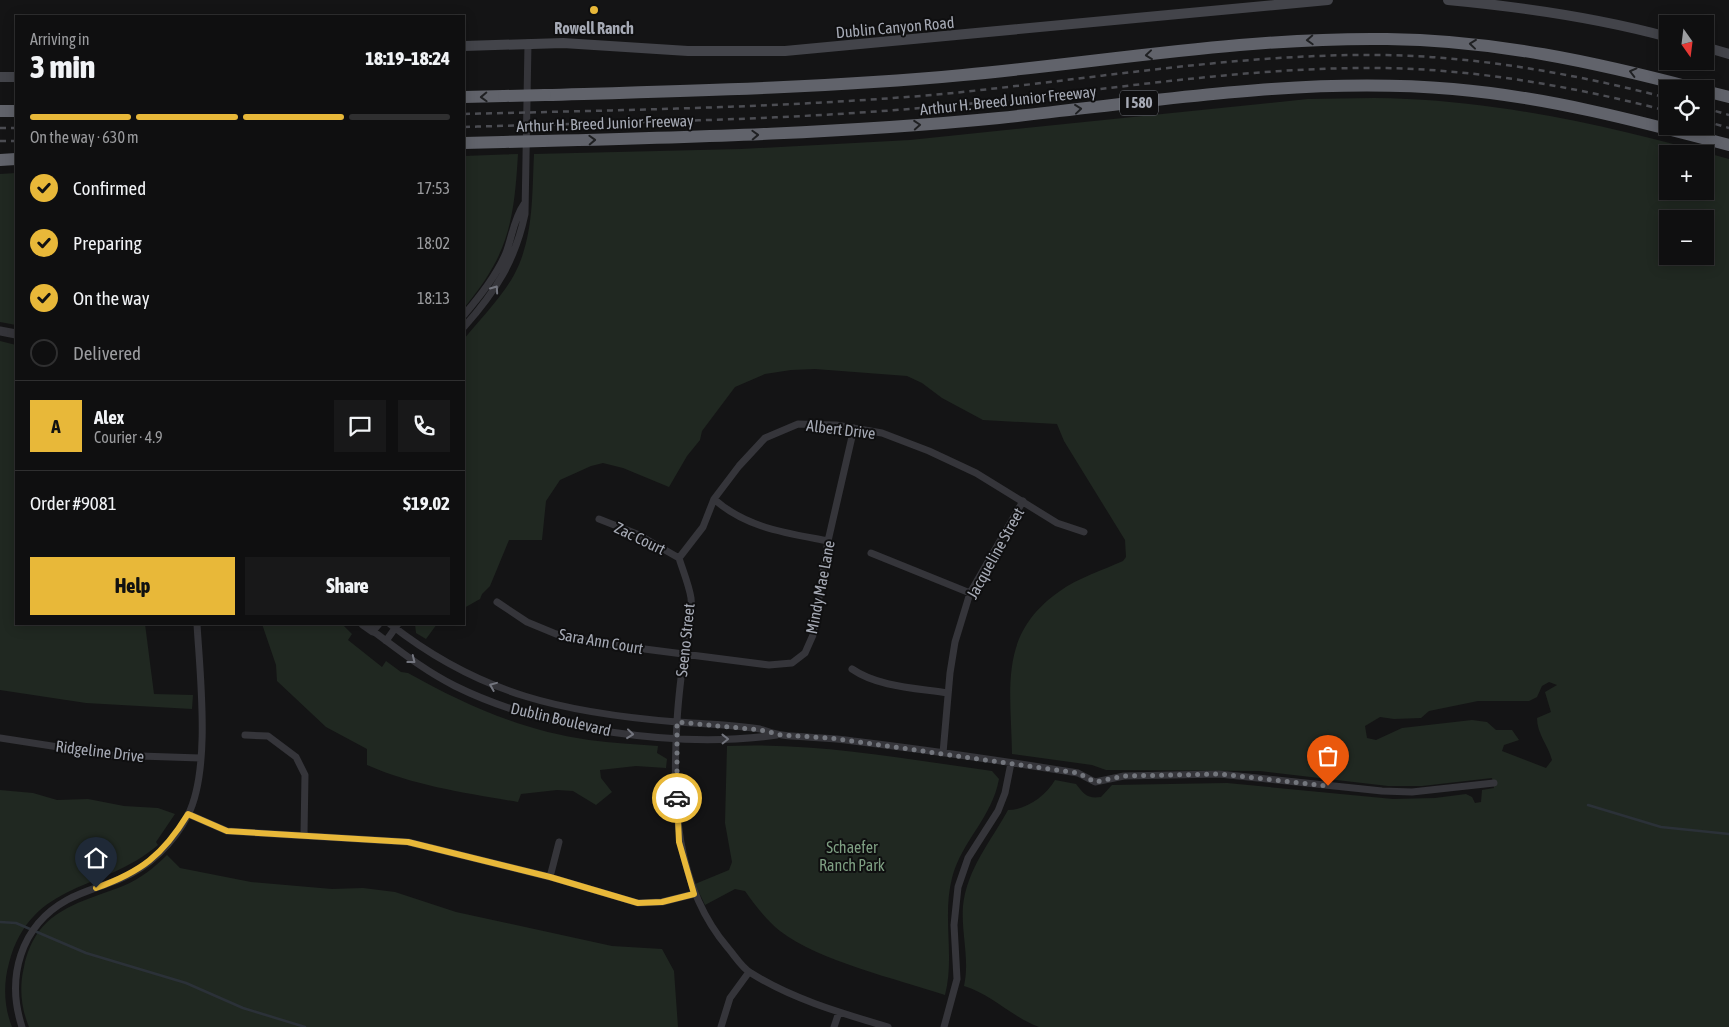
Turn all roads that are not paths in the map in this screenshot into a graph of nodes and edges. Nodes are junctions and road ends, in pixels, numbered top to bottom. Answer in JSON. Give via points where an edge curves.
{"nodes":[{"id":1,"x":1328,"y":0,"type":"edge"},
{"id":2,"x":1448,"y":0,"type":"edge"},
{"id":3,"x":1659,"y":35,"type":"edge"},
{"id":4,"x":528,"y":43,"type":"junction"},
{"id":5,"x":465,"y":46,"type":"edge"},
{"id":6,"x":1714,"y":50,"type":"edge"},
{"id":7,"x":1729,"y":54,"type":"edge"},
{"id":8,"x":0,"y":77,"type":"edge"},
{"id":9,"x":15,"y":77,"type":"edge"},
{"id":10,"x":1663,"y":80,"type":"edge"},
{"id":11,"x":1714,"y":93,"type":"edge"},
{"id":12,"x":465,"y":97,"type":"edge"},
{"id":13,"x":1729,"y":97,"type":"edge"},
{"id":14,"x":15,"y":111,"type":"edge"},
{"id":15,"x":0,"y":112,"type":"edge"},
{"id":16,"x":465,"y":144,"type":"edge"},
{"id":17,"x":1729,"y":145,"type":"edge"},
{"id":18,"x":15,"y":159,"type":"edge"},
{"id":19,"x":0,"y":160,"type":"edge"},
{"id":20,"x":524,"y":204,"type":"junction"},
{"id":21,"x":465,"y":314,"type":"edge"},
{"id":22,"x":465,"y":326,"type":"edge"},
{"id":23,"x":0,"y":330,"type":"edge"},
{"id":24,"x":15,"y":334,"type":"edge"},
{"id":25,"x":854,"y":428,"type":"junction"},
{"id":26,"x":714,"y":499,"type":"junction"},
{"id":27,"x":1023,"y":502,"type":"junction"},
{"id":28,"x":599,"y":519,"type":"dead end"},
{"id":29,"x":1084,"y":532,"type":"dead end"},
{"id":30,"x":828,"y":541,"type":"junction"},
{"id":31,"x":871,"y":553,"type":"dead end"},
{"id":32,"x":679,"y":558,"type":"junction"},
{"id":33,"x":970,"y":593,"type":"junction"},
{"id":34,"x":497,"y":602,"type":"dead end"},
{"id":35,"x":197,"y":625,"type":"edge"},
{"id":36,"x":394,"y":625,"type":"edge"},
{"id":37,"x":376,"y":628,"type":"edge"},
{"id":38,"x":386,"y":641,"type":"junction"},
{"id":39,"x":684,"y":655,"type":"junction"},
{"id":40,"x":852,"y":669,"type":"dead end"},
{"id":41,"x":948,"y":693,"type":"junction"},
{"id":42,"x":677,"y":722,"type":"junction"},
{"id":43,"x":245,"y":735,"type":"dead end"},
{"id":44,"x":781,"y":735,"type":"junction"},
{"id":45,"x":0,"y":738,"type":"edge"},
{"id":46,"x":676,"y":738,"type":"junction"},
{"id":47,"x":943,"y":753,"type":"junction"},
{"id":48,"x":200,"y":758,"type":"junction"},
{"id":49,"x":1011,"y":763,"type":"junction"},
{"id":50,"x":1494,"y":783,"type":"dead end"},
{"id":51,"x":188,"y":814,"type":"junction"},
{"id":52,"x":304,"y":834,"type":"junction"},
{"id":53,"x":559,"y":842,"type":"dead end"},
{"id":54,"x":550,"y":877,"type":"junction"},
{"id":55,"x":694,"y":894,"type":"junction"},
{"id":56,"x":749,"y":972,"type":"junction"},
{"id":57,"x":839,"y":1012,"type":"junction"},
{"id":58,"x":22,"y":1027,"type":"edge"},
{"id":59,"x":721,"y":1027,"type":"edge"},
{"id":60,"x":834,"y":1027,"type":"edge"},
{"id":61,"x":888,"y":1027,"type":"edge"},
{"id":62,"x":944,"y":1027,"type":"edge"}],
"edges":[{"from":1,"to":4,"type":"main road","name":"Dublin Canyon Road","via":[[786,51],[700,52]]},
{"from":2,"to":3,"type":"main road","via":[[1569,15]]},
{"from":4,"to":5,"type":"main road","name":"Dublin Canyon Road"},
{"from":4,"to":20,"type":"street"},
{"from":6,"to":7,"type":"main road"},
{"from":8,"to":9,"type":"main road"},
{"from":10,"to":12,"type":"highway","name":"Arthur H. Breed Junior Freeway","one_way":true,"bridge":true,"via":[[1609,66],[1525,51],[1422,40],[1355,39],[1286,41],[998,72],[860,83]]},
{"from":11,"to":13,"type":"highway"},
{"from":14,"to":15,"type":"highway"},
{"from":16,"to":17,"type":"highway","name":"Arthur H. Breed Junior Freeway","number":"I 580","one_way":true,"bridge":true,"via":[[872,128],[1285,88],[1360,85],[1453,89],[1520,97],[1612,115]]},
{"from":18,"to":19,"type":"highway"},
{"from":20,"to":21,"type":"street","via":[[505,255],[492,279]]},
{"from":22,"to":20,"type":"street","one_way":true,"via":[[488,298],[514,256],[525,214]]},
{"from":23,"to":24,"type":"street"},
{"from":25,"to":26,"type":"street","name":"Albert Drive","via":[[798,424],[765,438]]},
{"from":25,"to":27,"type":"street","name":"Albert Drive","via":[[882,433],[929,451],[976,473]]},
{"from":25,"to":30,"type":"street","name":"Mindy Mae Lane"},
{"from":26,"to":30,"type":"street","via":[[740,519],[777,531]]},
{"from":26,"to":32,"type":"street","name":"Albert Drive","via":[[703,527]]},
{"from":27,"to":29,"type":"street","name":"Albert Drive","via":[[1057,524]]},
{"from":27,"to":33,"type":"street","name":"Jacqueline Street"},
{"from":28,"to":32,"type":"street","name":"Zac Court","via":[[637,534]]},
{"from":30,"to":39,"type":"street","name":"Mindy Mae Lane","via":[[813,635],[800,657],[792,663],[769,666]]},
{"from":31,"to":33,"type":"street"},
{"from":32,"to":39,"type":"street","name":"Seeno Street","via":[[691,598]]},
{"from":33,"to":41,"type":"street","name":"Jacqueline Street","via":[[955,642]]},
{"from":34,"to":39,"type":"street","name":"Sara Ann Court","via":[[527,622],[556,634]]},
{"from":35,"to":48,"type":"street"},
{"from":36,"to":38,"type":"street"},
{"from":42,"to":36,"type":"street","name":"Dublin Boulevard","one_way":true,"via":[[600,714],[510,693],[443,662]]},
{"from":37,"to":38,"type":"street","name":"Dublin Boulevard"},
{"from":38,"to":46,"type":"street","name":"Dublin Boulevard","one_way":true,"via":[[454,686],[521,712],[604,731]]},
{"from":39,"to":42,"type":"street","name":"Seeno Street"},
{"from":40,"to":41,"type":"street","via":[[862,676],[888,683]]},
{"from":41,"to":47,"type":"street","name":"Jacqueline Street"},
{"from":42,"to":44,"type":"street","name":"Dublin Boulevard"},
{"from":42,"to":46,"type":"street","name":"Seeno Street"},
{"from":43,"to":52,"type":"street","via":[[268,736],[296,757],[305,775]]},
{"from":46,"to":44,"type":"street","name":"Dublin Boulevard","one_way":true,"via":[[729,739]]},
{"from":44,"to":47,"type":"street","name":"Dublin Boulevard"},
{"from":45,"to":48,"type":"street","name":"Ridgeline Drive","via":[[110,755]]},
{"from":46,"to":55,"type":"street","name":"Seeno Street","via":[[679,842]]},
{"from":47,"to":49,"type":"street","name":"Dublin Boulevard"},
{"from":48,"to":51,"type":"street","via":[[197,786]]},
{"from":49,"to":50,"type":"street","name":"Dublin Boulevard","via":[[1078,773],[1095,782],[1124,776],[1219,774],[1412,792]]},
{"from":49,"to":62,"type":"street","via":[[998,811],[968,858],[958,887],[954,925],[957,979]]},
{"from":51,"to":52,"type":"street","via":[[227,831]]},
{"from":51,"to":58,"type":"street","via":[[174,838],[157,856],[122,879],[68,899],[36,924],[22,950],[17,969],[16,1001]]},
{"from":52,"to":54,"type":"street","via":[[408,842]]},
{"from":53,"to":54,"type":"street"},
{"from":54,"to":55,"type":"street","via":[[638,903],[662,902]]},
{"from":55,"to":56,"type":"street","name":"Seeno Street","via":[[713,931]]},
{"from":56,"to":57,"type":"street"},
{"from":56,"to":59,"type":"street","via":[[730,998]]},
{"from":57,"to":60,"type":"street"},
{"from":57,"to":61,"type":"street"}]}
